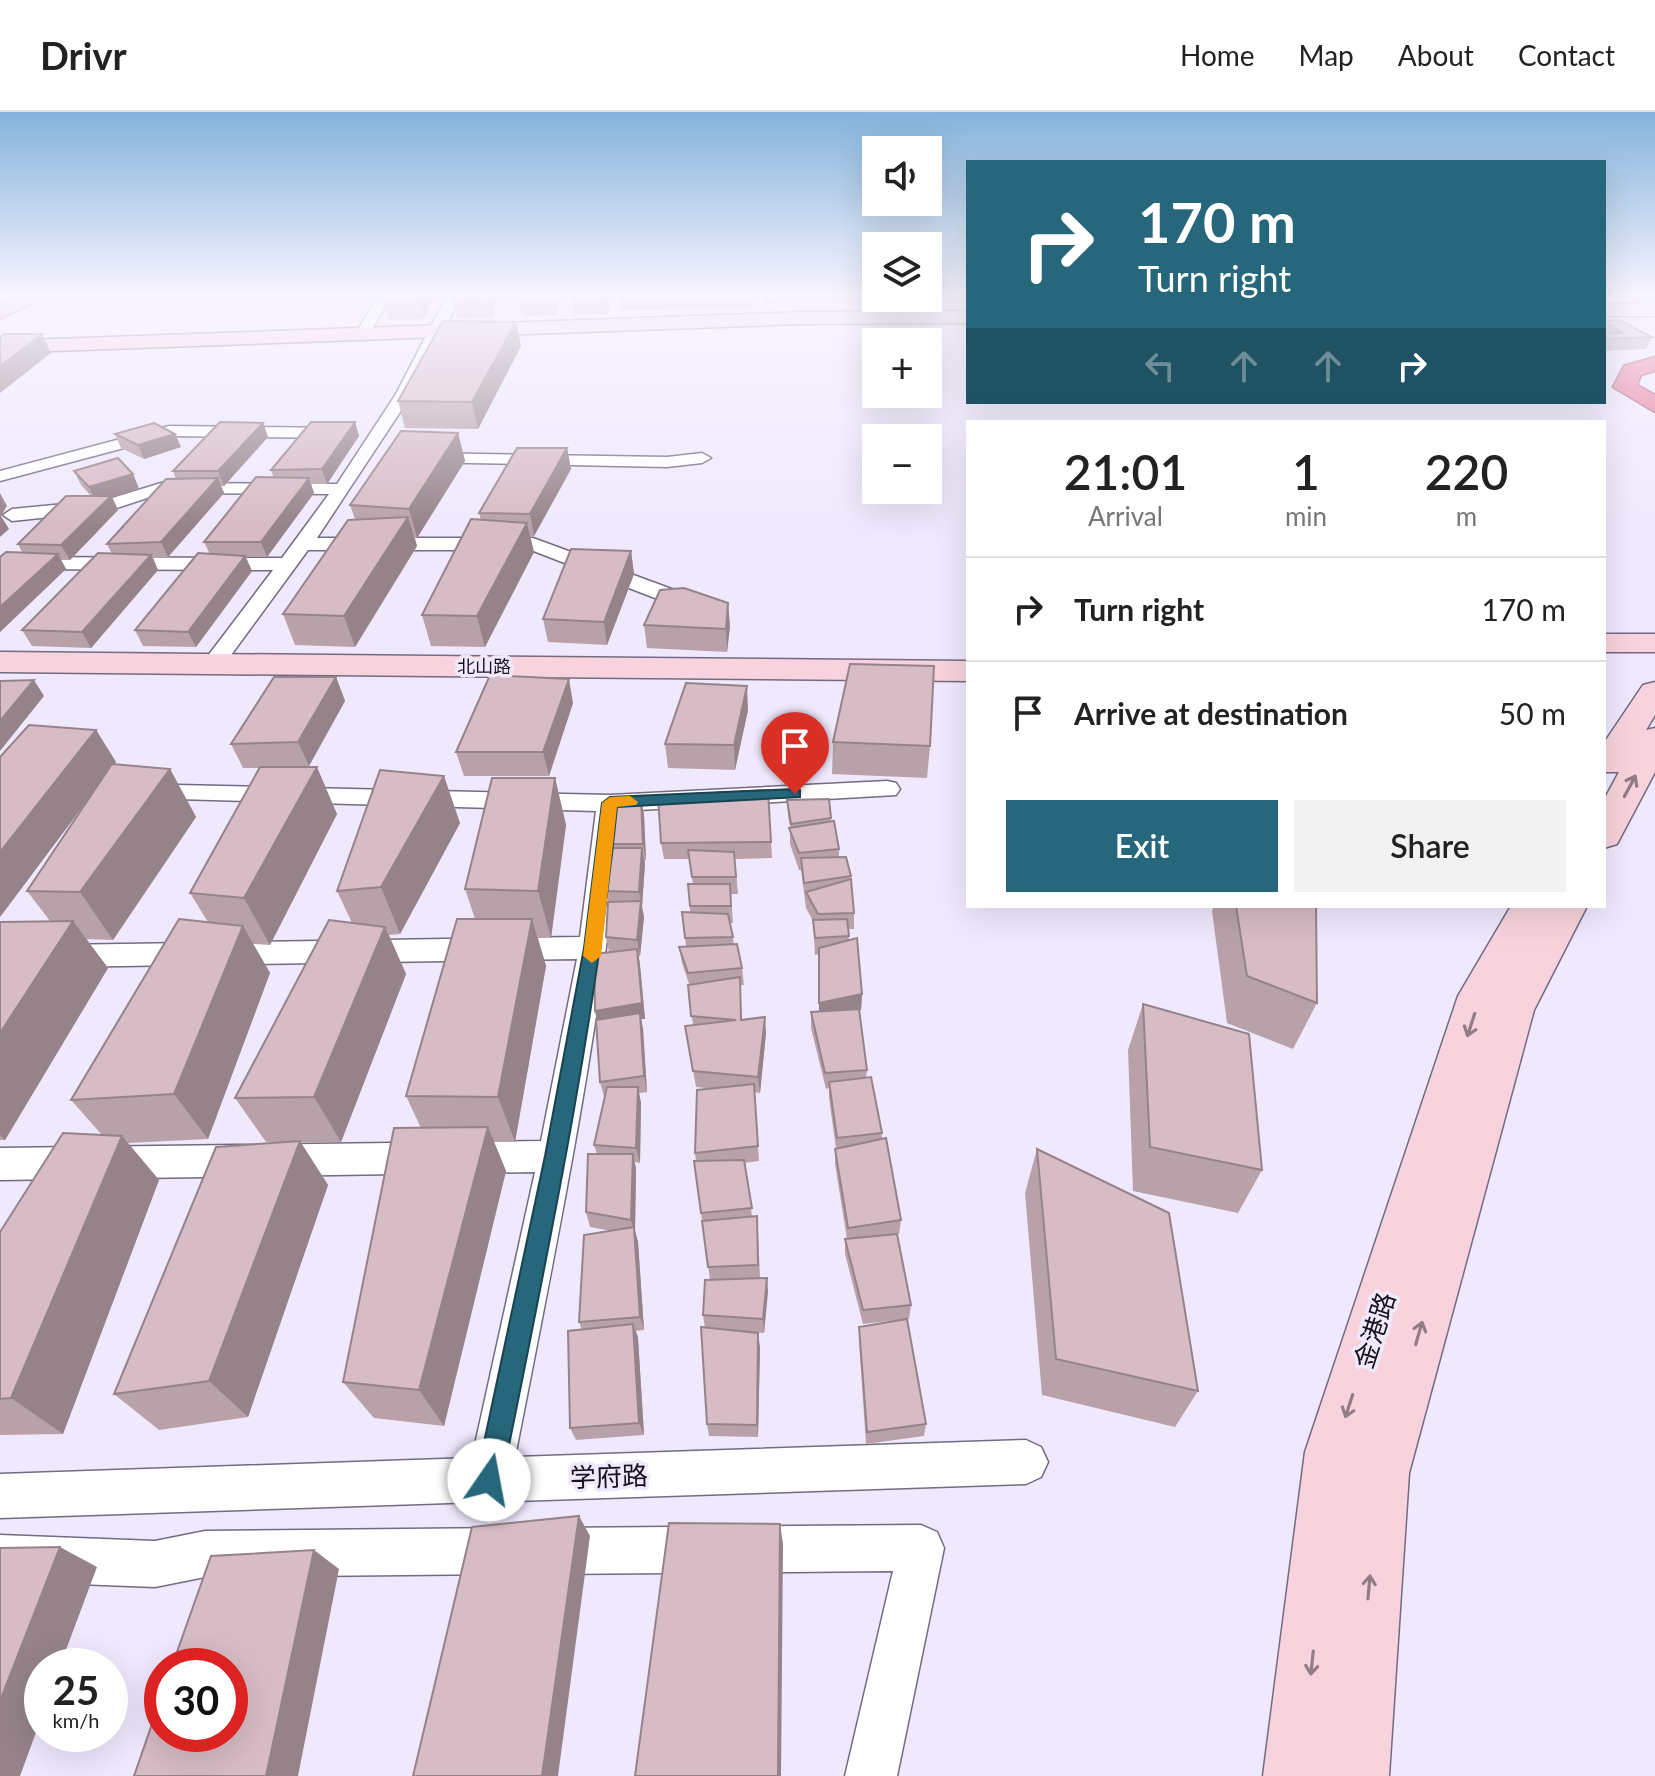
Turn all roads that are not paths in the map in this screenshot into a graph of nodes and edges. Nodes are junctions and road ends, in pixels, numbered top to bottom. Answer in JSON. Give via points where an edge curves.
{"nodes":[{"id":1,"x":415,"y":373,"type":"edge"},
{"id":2,"x":1631,"y":373,"type":"edge"},
{"id":3,"x":1655,"y":405,"type":"edge"},
{"id":4,"x":381,"y":433,"type":"junction"},
{"id":5,"x":411,"y":457,"type":"edge"},
{"id":6,"x":702,"y":458,"type":"dead end"},
{"id":7,"x":340,"y":489,"type":"junction"},
{"id":8,"x":3,"y":496,"type":"edge"},
{"id":9,"x":9,"y":536,"type":"dead end"},
{"id":10,"x":300,"y":544,"type":"junction"},
{"id":11,"x":0,"y":563,"type":"edge"},
{"id":12,"x":286,"y":564,"type":"junction"},
{"id":13,"x":712,"y":612,"type":"edge"},
{"id":14,"x":1606,"y":643,"type":"edge"},
{"id":15,"x":1655,"y":643,"type":"edge"},
{"id":16,"x":0,"y":662,"type":"edge"},
{"id":17,"x":212,"y":665,"type":"junction"},
{"id":18,"x":966,"y":671,"type":"edge"},
{"id":19,"x":1651,"y":713,"type":"edge"},
{"id":20,"x":1606,"y":772,"type":"edge"},
{"id":21,"x":887,"y":789,"type":"dead end"},
{"id":22,"x":136,"y":790,"type":"edge"},
{"id":23,"x":610,"y":803,"type":"junction"},
{"id":24,"x":1606,"y":830,"type":"edge"},
{"id":25,"x":1530,"y":908,"type":"edge"},
{"id":26,"x":1566,"y":908,"type":"edge"},
{"id":27,"x":594,"y":948,"type":"junction"},
{"id":28,"x":26,"y":957,"type":"edge"},
{"id":29,"x":556,"y":1156,"type":"junction"},
{"id":30,"x":0,"y":1164,"type":"edge"},
{"id":31,"x":1026,"y":1462,"type":"dead end"},
{"id":32,"x":489,"y":1480,"type":"junction"},
{"id":33,"x":0,"y":1496,"type":"edge"},
{"id":34,"x":0,"y":1558,"type":"edge"},
{"id":35,"x":871,"y":1776,"type":"edge"},
{"id":36,"x":1299,"y":1776,"type":"edge"},
{"id":37,"x":1353,"y":1776,"type":"edge"}],
"edges":[{"from":1,"to":4,"type":"street"},
{"from":2,"to":3,"type":"highway","via":[[1624,387]]},
{"from":4,"to":7,"type":"street","via":[[372,456]]},
{"from":4,"to":8,"type":"street","via":[[169,431]]},
{"from":5,"to":6,"type":"street","via":[[667,462]]},
{"from":7,"to":8,"type":"street","via":[[161,488],[108,505]]},
{"from":7,"to":10,"type":"street"},
{"from":8,"to":9,"type":"street","via":[[18,528]]},
{"from":10,"to":12,"type":"street"},
{"from":10,"to":13,"type":"street","via":[[533,544]]},
{"from":11,"to":12,"type":"street"},
{"from":12,"to":17,"type":"street"},
{"from":14,"to":15,"type":"main road"},
{"from":16,"to":17,"type":"main road","name":"北山路"},
{"from":17,"to":18,"type":"main road","name":"北山路"},
{"from":19,"to":20,"type":"main road"},
{"from":24,"to":19,"type":"main road","one_way":true},
{"from":21,"to":23,"type":"street"},
{"from":22,"to":23,"type":"street"},
{"from":23,"to":27,"type":"street"},
{"from":25,"to":36,"type":"main road","name":"金港路","one_way":true,"via":[[1480,996],[1335,1452]]},
{"from":37,"to":26,"type":"main road","name":"金港路","one_way":true,"via":[[1378,1473],[1512,1010]]},
{"from":27,"to":28,"type":"street"},
{"from":27,"to":29,"type":"street"},
{"from":29,"to":30,"type":"street"},
{"from":29,"to":32,"type":"street"},
{"from":31,"to":32,"type":"street","name":"学府路"},
{"from":32,"to":33,"type":"street","name":"学府路"},
{"from":34,"to":35,"type":"street","via":[[155,1564],[205,1554],[921,1548]]}]}
